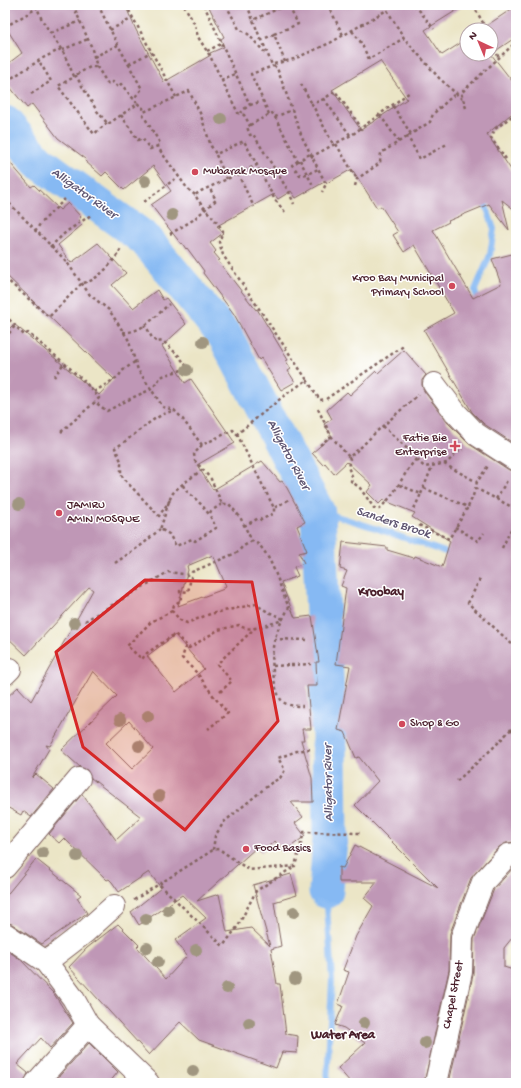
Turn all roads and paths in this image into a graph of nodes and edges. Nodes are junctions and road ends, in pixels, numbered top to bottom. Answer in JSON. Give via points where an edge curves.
{"nodes":[{"id":1,"x":73,"y":5,"type":"edge"},
{"id":2,"x":98,"y":5,"type":"edge"},
{"id":3,"x":126,"y":5,"type":"edge"},
{"id":4,"x":184,"y":5,"type":"edge"},
{"id":5,"x":204,"y":5,"type":"edge"},
{"id":6,"x":226,"y":5,"type":"edge"},
{"id":7,"x":247,"y":5,"type":"edge"},
{"id":8,"x":273,"y":5,"type":"edge"},
{"id":9,"x":287,"y":5,"type":"edge"},
{"id":10,"x":328,"y":5,"type":"edge"},
{"id":11,"x":384,"y":5,"type":"edge"},
{"id":12,"x":415,"y":5,"type":"edge"},
{"id":13,"x":473,"y":5,"type":"edge"},
{"id":14,"x":36,"y":6,"type":"edge"},
{"id":15,"x":276,"y":10,"type":"junction"},
{"id":16,"x":386,"y":10,"type":"junction"},
{"id":17,"x":133,"y":18,"type":"junction"},
{"id":18,"x":253,"y":20,"type":"junction"},
{"id":19,"x":80,"y":21,"type":"junction"},
{"id":20,"x":483,"y":22,"type":"edge"},
{"id":21,"x":5,"y":27,"type":"edge"},
{"id":22,"x":434,"y":29,"type":"dead end"},
{"id":23,"x":110,"y":30,"type":"junction"},
{"id":24,"x":352,"y":31,"type":"junction"},
{"id":25,"x":52,"y":33,"type":"junction"},
{"id":26,"x":274,"y":34,"type":"junction"},
{"id":27,"x":343,"y":36,"type":"junction"},
{"id":28,"x":404,"y":38,"type":"junction"},
{"id":29,"x":88,"y":39,"type":"junction"},
{"id":30,"x":262,"y":40,"type":"junction"},
{"id":31,"x":516,"y":42,"type":"edge"},
{"id":32,"x":221,"y":44,"type":"junction"},
{"id":33,"x":118,"y":45,"type":"junction"},
{"id":34,"x":61,"y":50,"type":"junction"},
{"id":35,"x":207,"y":51,"type":"junction"},
{"id":36,"x":151,"y":52,"type":"junction"},
{"id":37,"x":269,"y":56,"type":"junction"},
{"id":38,"x":94,"y":57,"type":"junction"},
{"id":39,"x":499,"y":60,"type":"edge"},
{"id":40,"x":39,"y":61,"type":"junction"},
{"id":41,"x":284,"y":62,"type":"junction"},
{"id":42,"x":497,"y":62,"type":"edge"},
{"id":43,"x":129,"y":64,"type":"junction"},
{"id":44,"x":274,"y":65,"type":"junction"},
{"id":45,"x":97,"y":67,"type":"junction"},
{"id":46,"x":235,"y":74,"type":"junction"},
{"id":47,"x":74,"y":76,"type":"junction"},
{"id":48,"x":221,"y":80,"type":"junction"},
{"id":49,"x":7,"y":81,"type":"dead end"},
{"id":50,"x":301,"y":84,"type":"dead end"},
{"id":51,"x":410,"y":92,"type":"dead end"},
{"id":52,"x":457,"y":92,"type":"junction"},
{"id":53,"x":31,"y":94,"type":"dead end"},
{"id":54,"x":176,"y":97,"type":"junction"},
{"id":55,"x":324,"y":98,"type":"junction"},
{"id":56,"x":133,"y":99,"type":"junction"},
{"id":57,"x":462,"y":99,"type":"junction"},
{"id":58,"x":263,"y":100,"type":"junction"},
{"id":59,"x":136,"y":103,"type":"junction"},
{"id":60,"x":312,"y":104,"type":"junction"},
{"id":61,"x":250,"y":105,"type":"junction"},
{"id":62,"x":393,"y":106,"type":"junction"},
{"id":63,"x":466,"y":108,"type":"dead end"},
{"id":64,"x":292,"y":110,"type":"junction"},
{"id":65,"x":144,"y":112,"type":"junction"},
{"id":66,"x":241,"y":113,"type":"junction"},
{"id":67,"x":516,"y":113,"type":"edge"},
{"id":68,"x":269,"y":114,"type":"junction"},
{"id":69,"x":122,"y":115,"type":"junction"},
{"id":70,"x":380,"y":115,"type":"junction"},
{"id":71,"x":275,"y":117,"type":"junction"},
{"id":72,"x":106,"y":123,"type":"junction"},
{"id":73,"x":250,"y":125,"type":"junction"},
{"id":74,"x":361,"y":127,"type":"junction"},
{"id":75,"x":411,"y":134,"type":"junction"},
{"id":76,"x":350,"y":135,"type":"junction"},
{"id":77,"x":405,"y":138,"type":"junction"},
{"id":78,"x":399,"y":142,"type":"junction"},
{"id":79,"x":447,"y":144,"type":"dead end"},
{"id":80,"x":335,"y":145,"type":"junction"},
{"id":81,"x":158,"y":146,"type":"junction"},
{"id":82,"x":217,"y":155,"type":"junction"},
{"id":83,"x":311,"y":155,"type":"junction"},
{"id":84,"x":506,"y":159,"type":"dead end"},
{"id":85,"x":299,"y":161,"type":"junction"},
{"id":86,"x":257,"y":165,"type":"junction"},
{"id":87,"x":318,"y":169,"type":"junction"},
{"id":88,"x":237,"y":173,"type":"junction"},
{"id":89,"x":308,"y":174,"type":"junction"},
{"id":90,"x":179,"y":176,"type":"junction"},
{"id":91,"x":227,"y":179,"type":"junction"},
{"id":92,"x":357,"y":179,"type":"junction"},
{"id":93,"x":314,"y":186,"type":"dead end"},
{"id":94,"x":355,"y":186,"type":"dead end"},
{"id":95,"x":209,"y":187,"type":"junction"},
{"id":96,"x":322,"y":192,"type":"dead end"},
{"id":97,"x":195,"y":195,"type":"junction"},
{"id":98,"x":5,"y":199,"type":"edge"},
{"id":99,"x":65,"y":200,"type":"dead end"},
{"id":100,"x":144,"y":202,"type":"dead end"},
{"id":101,"x":294,"y":204,"type":"dead end"},
{"id":102,"x":254,"y":207,"type":"dead end"},
{"id":103,"x":204,"y":209,"type":"junction"},
{"id":104,"x":284,"y":212,"type":"dead end"},
{"id":105,"x":91,"y":215,"type":"dead end"},
{"id":106,"x":35,"y":232,"type":"junction"},
{"id":107,"x":170,"y":234,"type":"dead end"},
{"id":108,"x":50,"y":247,"type":"junction"},
{"id":109,"x":122,"y":247,"type":"dead end"},
{"id":110,"x":5,"y":278,"type":"edge"},
{"id":111,"x":82,"y":282,"type":"junction"},
{"id":112,"x":169,"y":304,"type":"dead end"},
{"id":113,"x":5,"y":315,"type":"edge"},
{"id":114,"x":15,"y":326,"type":"junction"},
{"id":115,"x":142,"y":326,"type":"junction"},
{"id":116,"x":123,"y":332,"type":"junction"},
{"id":117,"x":5,"y":338,"type":"edge"},
{"id":118,"x":405,"y":345,"type":"dead end"},
{"id":119,"x":136,"y":361,"type":"junction"},
{"id":120,"x":64,"y":363,"type":"junction"},
{"id":121,"x":54,"y":377,"type":"dead end"},
{"id":122,"x":307,"y":380,"type":"junction"},
{"id":123,"x":434,"y":384,"type":"joint"},
{"id":124,"x":151,"y":389,"type":"junction"},
{"id":125,"x":94,"y":392,"type":"junction"},
{"id":126,"x":95,"y":402,"type":"junction"},
{"id":127,"x":318,"y":409,"type":"dead end"},
{"id":128,"x":174,"y":410,"type":"junction"},
{"id":129,"x":383,"y":426,"type":"junction"},
{"id":130,"x":61,"y":432,"type":"dead end"},
{"id":131,"x":237,"y":434,"type":"junction"},
{"id":132,"x":476,"y":434,"type":"junction"},
{"id":133,"x":331,"y":436,"type":"junction"},
{"id":134,"x":202,"y":445,"type":"junction"},
{"id":135,"x":320,"y":445,"type":"dead end"},
{"id":136,"x":349,"y":457,"type":"junction"},
{"id":137,"x":417,"y":458,"type":"junction"},
{"id":138,"x":444,"y":464,"type":"junction"},
{"id":139,"x":432,"y":466,"type":"junction"},
{"id":140,"x":513,"y":467,"type":"edge"},
{"id":141,"x":203,"y":469,"type":"junction"},
{"id":142,"x":184,"y":485,"type":"junction"},
{"id":143,"x":400,"y":485,"type":"junction"},
{"id":144,"x":424,"y":488,"type":"junction"},
{"id":145,"x":475,"y":488,"type":"junction"},
{"id":146,"x":421,"y":494,"type":"junction"},
{"id":147,"x":171,"y":497,"type":"junction"},
{"id":148,"x":290,"y":499,"type":"dead end"},
{"id":149,"x":496,"y":499,"type":"junction"},
{"id":150,"x":222,"y":504,"type":"junction"},
{"id":151,"x":468,"y":507,"type":"junction"},
{"id":152,"x":274,"y":508,"type":"junction"},
{"id":153,"x":516,"y":509,"type":"edge"},
{"id":154,"x":413,"y":511,"type":"dead end"},
{"id":155,"x":210,"y":513,"type":"junction"},
{"id":156,"x":516,"y":520,"type":"edge"},
{"id":157,"x":419,"y":525,"type":"dead end"},
{"id":158,"x":244,"y":526,"type":"junction"},
{"id":159,"x":455,"y":527,"type":"junction"},
{"id":160,"x":160,"y":528,"type":"junction"},
{"id":161,"x":484,"y":533,"type":"dead end"},
{"id":162,"x":252,"y":541,"type":"junction"},
{"id":163,"x":502,"y":548,"type":"dead end"},
{"id":164,"x":115,"y":563,"type":"dead end"},
{"id":165,"x":192,"y":576,"type":"junction"},
{"id":166,"x":480,"y":579,"type":"dead end"},
{"id":167,"x":172,"y":611,"type":"junction"},
{"id":168,"x":283,"y":619,"type":"junction"},
{"id":169,"x":84,"y":621,"type":"dead end"},
{"id":170,"x":256,"y":627,"type":"junction"},
{"id":171,"x":274,"y":639,"type":"junction"},
{"id":172,"x":309,"y":640,"type":"dead end"},
{"id":173,"x":186,"y":646,"type":"junction"},
{"id":174,"x":516,"y":648,"type":"edge"},
{"id":175,"x":310,"y":664,"type":"dead end"},
{"id":176,"x":273,"y":666,"type":"junction"},
{"id":177,"x":220,"y":692,"type":"dead end"},
{"id":178,"x":303,"y":706,"type":"dead end"},
{"id":179,"x":516,"y":724,"type":"edge"},
{"id":180,"x":208,"y":729,"type":"dead end"},
{"id":181,"x":511,"y":729,"type":"junction"},
{"id":182,"x":516,"y":734,"type":"edge"},
{"id":183,"x":310,"y":749,"type":"dead end"},
{"id":184,"x":79,"y":779,"type":"dead end"},
{"id":185,"x":457,"y":781,"type":"dead end"},
{"id":186,"x":360,"y":833,"type":"dead end"},
{"id":187,"x":213,"y":850,"type":"junction"},
{"id":188,"x":516,"y":854,"type":"edge"},
{"id":189,"x":295,"y":866,"type":"junction"},
{"id":190,"x":5,"y":867,"type":"edge"},
{"id":191,"x":160,"y":884,"type":"junction"},
{"id":192,"x":114,"y":906,"type":"joint"},
{"id":193,"x":5,"y":934,"type":"edge"},
{"id":194,"x":46,"y":962,"type":"junction"},
{"id":195,"x":88,"y":1025,"type":"junction"},
{"id":196,"x":36,"y":1083,"type":"edge"},
{"id":197,"x":148,"y":1083,"type":"edge"},
{"id":198,"x":436,"y":1083,"type":"edge"}],
"edges":[{"from":1,"to":19,"type":"path"},
{"from":2,"to":23,"type":"path"},
{"from":3,"to":17,"type":"path"},
{"from":4,"to":35,"type":"path"},
{"from":5,"to":32,"type":"path"},
{"from":6,"to":37,"type":"path","via":[[239,28]]},
{"from":7,"to":18,"type":"path"},
{"from":8,"to":15,"type":"path"},
{"from":9,"to":15,"type":"path"},
{"from":9,"to":26,"type":"path","via":[[298,24]]},
{"from":10,"to":27,"type":"path"},
{"from":11,"to":16,"type":"path"},
{"from":12,"to":22,"type":"path"},
{"from":13,"to":20,"type":"path"},
{"from":14,"to":21,"type":"path"},
{"from":14,"to":25,"type":"path"},
{"from":15,"to":18,"type":"path"},
{"from":16,"to":24,"type":"path"},
{"from":16,"to":28,"type":"path"},
{"from":17,"to":23,"type":"path"},
{"from":17,"to":36,"type":"path"},
{"from":18,"to":30,"type":"path"},
{"from":19,"to":25,"type":"path"},
{"from":19,"to":29,"type":"path"},
{"from":23,"to":33,"type":"path"},
{"from":24,"to":27,"type":"path"},
{"from":24,"to":28,"type":"path","via":[[369,59]]},
{"from":25,"to":34,"type":"path"},
{"from":26,"to":30,"type":"path"},
{"from":26,"to":41,"type":"path"},
{"from":27,"to":41,"type":"path"},
{"from":28,"to":52,"type":"path","via":[[444,83]]},
{"from":29,"to":34,"type":"path"},
{"from":29,"to":38,"type":"path"},
{"from":30,"to":37,"type":"path"},
{"from":31,"to":39,"type":"path"},
{"from":32,"to":35,"type":"path"},
{"from":32,"to":46,"type":"path"},
{"from":33,"to":38,"type":"path"},
{"from":33,"to":43,"type":"path"},
{"from":34,"to":40,"type":"path"},
{"from":34,"to":47,"type":"path"},
{"from":35,"to":48,"type":"path"},
{"from":36,"to":43,"type":"path"},
{"from":36,"to":54,"type":"path"},
{"from":37,"to":44,"type":"path"},
{"from":38,"to":45,"type":"path"},
{"from":40,"to":49,"type":"path"},
{"from":40,"to":53,"type":"path","via":[[51,81]]},
{"from":41,"to":44,"type":"path"},
{"from":42,"to":57,"type":"path","via":[[461,93]]},
{"from":43,"to":56,"type":"path","via":[[142,90]]},
{"from":44,"to":58,"type":"path","via":[[251,74]]},
{"from":44,"to":64,"type":"path"},
{"from":45,"to":47,"type":"path","via":[[90,67]]},
{"from":45,"to":56,"type":"path","via":[[106,83],[113,82],[118,87],[122,84]]},
{"from":46,"to":48,"type":"path"},
{"from":46,"to":61,"type":"path"},
{"from":47,"to":72,"type":"path"},
{"from":47,"to":72,"type":"path","via":[[58,86],[94,134]]},
{"from":48,"to":66,"type":"path","via":[[238,113]]},
{"from":50,"to":60,"type":"path"},
{"from":51,"to":62,"type":"path"},
{"from":52,"to":57,"type":"path"},
{"from":52,"to":75,"type":"path","via":[[432,115],[430,122]]},
{"from":54,"to":65,"type":"path"},
{"from":54,"to":82,"type":"path","via":[[189,91]]},
{"from":55,"to":60,"type":"path"},
{"from":55,"to":74,"type":"path","via":[[335,91]]},
{"from":55,"to":76,"type":"path"},
{"from":56,"to":59,"type":"path"},
{"from":57,"to":63,"type":"path"},
{"from":58,"to":61,"type":"path"},
{"from":58,"to":68,"type":"path"},
{"from":59,"to":65,"type":"path"},
{"from":59,"to":69,"type":"path"},
{"from":60,"to":80,"type":"path"},
{"from":61,"to":66,"type":"path"},
{"from":62,"to":70,"type":"path"},
{"from":62,"to":75,"type":"path"},
{"from":64,"to":71,"type":"path"},
{"from":64,"to":83,"type":"path"},
{"from":65,"to":81,"type":"path","via":[[143,115],[160,143]]},
{"from":66,"to":73,"type":"path"},
{"from":67,"to":84,"type":"path","via":[[495,129],[491,138]]},
{"from":68,"to":71,"type":"path","via":[[272,113]]},
{"from":68,"to":73,"type":"path"},
{"from":69,"to":72,"type":"path"},
{"from":69,"to":81,"type":"path","via":[[138,140],[142,138],[150,149]]},
{"from":70,"to":74,"type":"path"},
{"from":70,"to":78,"type":"path"},
{"from":71,"to":85,"type":"path"},
{"from":73,"to":101,"type":"path","via":[[247,127],[250,134],[254,134]]},
{"from":74,"to":76,"type":"path"},
{"from":75,"to":77,"type":"path"},
{"from":76,"to":80,"type":"path"},
{"from":77,"to":78,"type":"path"},
{"from":77,"to":79,"type":"path","via":[[408,137],[420,159]]},
{"from":78,"to":92,"type":"path","via":[[381,153],[380,163]]},
{"from":80,"to":83,"type":"path"},
{"from":80,"to":92,"type":"path"},
{"from":81,"to":90,"type":"path"},
{"from":82,"to":86,"type":"path","via":[[244,141]]},
{"from":82,"to":91,"type":"path"},
{"from":83,"to":85,"type":"path"},
{"from":83,"to":87,"type":"path"},
{"from":85,"to":89,"type":"path"},
{"from":85,"to":89,"type":"path","via":[[292,165],[300,175]]},
{"from":86,"to":88,"type":"path"},
{"from":86,"to":104,"type":"path"},
{"from":87,"to":89,"type":"path"},
{"from":87,"to":96,"type":"path","via":[[326,184]]},
{"from":88,"to":91,"type":"path"},
{"from":88,"to":102,"type":"path"},
{"from":89,"to":93,"type":"path"},
{"from":90,"to":97,"type":"path"},
{"from":90,"to":100,"type":"path"},
{"from":91,"to":95,"type":"path"},
{"from":92,"to":94,"type":"path"},
{"from":95,"to":97,"type":"path"},
{"from":95,"to":103,"type":"path","via":[[216,200]]},
{"from":97,"to":103,"type":"path"},
{"from":98,"to":106,"type":"path"},
{"from":99,"to":106,"type":"path"},
{"from":103,"to":107,"type":"path","via":[[194,220]]},
{"from":103,"to":122,"type":"path","via":[[223,231],[219,242],[223,255]]},
{"from":105,"to":108,"type":"path"},
{"from":106,"to":108,"type":"path"},
{"from":108,"to":111,"type":"path","via":[[66,261]]},
{"from":109,"to":111,"type":"path","via":[[116,258],[99,274],[88,282]]},
{"from":110,"to":111,"type":"path","via":[[49,317]]},
{"from":111,"to":116,"type":"path","via":[[90,295],[109,310]]},
{"from":112,"to":115,"type":"path","via":[[155,318]]},
{"from":113,"to":114,"type":"path"},
{"from":114,"to":117,"type":"path"},
{"from":114,"to":120,"type":"path","via":[[24,335],[28,333]]},
{"from":115,"to":116,"type":"path","via":[[131,333]]},
{"from":115,"to":124,"type":"path","via":[[146,326],[157,342],[163,341],[188,368],[162,377]]},
{"from":116,"to":119,"type":"path"},
{"from":118,"to":122,"type":"path","via":[[326,399],[320,400]]},
{"from":119,"to":124,"type":"path","via":[[138,370]]},
{"from":119,"to":125,"type":"path"},
{"from":120,"to":121,"type":"path"},
{"from":120,"to":125,"type":"path"},
{"from":122,"to":131,"type":"path"},
{"from":123,"to":129,"type":"path"},
{"from":123,"to":132,"type":"street","via":[[456,414]]},
{"from":124,"to":126,"type":"path","via":[[107,410]]},
{"from":124,"to":128,"type":"path","via":[[163,407]]},
{"from":125,"to":126,"type":"path","via":[[99,398]]},
{"from":126,"to":130,"type":"path"},
{"from":127,"to":133,"type":"path"},
{"from":128,"to":134,"type":"path"},
{"from":128,"to":147,"type":"path","via":[[163,413],[115,448],[121,461],[121,474],[159,516]]},
{"from":129,"to":136,"type":"path"},
{"from":129,"to":137,"type":"path"},
{"from":131,"to":134,"type":"path","via":[[232,430]]},
{"from":131,"to":152,"type":"path"},
{"from":132,"to":138,"type":"path","via":[[465,448]]},
{"from":132,"to":140,"type":"street"},
{"from":133,"to":135,"type":"path"},
{"from":133,"to":136,"type":"path"},
{"from":134,"to":141,"type":"path","via":[[194,454],[195,461]]},
{"from":136,"to":143,"type":"path","via":[[348,467],[352,481],[374,508],[379,509]]},
{"from":137,"to":139,"type":"path","via":[[423,466]]},
{"from":137,"to":143,"type":"path"},
{"from":138,"to":139,"type":"path"},
{"from":138,"to":145,"type":"path","via":[[477,482]]},
{"from":139,"to":144,"type":"path"},
{"from":140,"to":149,"type":"path"},
{"from":141,"to":142,"type":"path"},
{"from":141,"to":150,"type":"path","via":[[211,479]]},
{"from":142,"to":147,"type":"path"},
{"from":142,"to":155,"type":"path","via":[[184,490],[200,501]]},
{"from":143,"to":146,"type":"path"},
{"from":144,"to":146,"type":"path"},
{"from":144,"to":151,"type":"path"},
{"from":145,"to":149,"type":"path"},
{"from":145,"to":151,"type":"path"},
{"from":146,"to":154,"type":"path"},
{"from":147,"to":160,"type":"path"},
{"from":148,"to":152,"type":"path"},
{"from":149,"to":153,"type":"path"},
{"from":150,"to":155,"type":"path"},
{"from":150,"to":158,"type":"path","via":[[229,504]]},
{"from":151,"to":159,"type":"path"},
{"from":152,"to":158,"type":"path","via":[[274,513]]},
{"from":155,"to":160,"type":"path","via":[[216,528],[195,541],[192,538],[176,546],[169,534]]},
{"from":156,"to":163,"type":"path"},
{"from":157,"to":159,"type":"path","via":[[449,538]]},
{"from":158,"to":162,"type":"path"},
{"from":159,"to":161,"type":"path","via":[[478,541]]},
{"from":160,"to":164,"type":"path","via":[[143,544]]},
{"from":162,"to":165,"type":"path","via":[[238,552],[192,572]]},
{"from":162,"to":168,"type":"path","via":[[257,542],[264,551],[289,607]]},
{"from":165,"to":167,"type":"path","via":[[188,592],[180,591],[181,600],[174,605]]},
{"from":165,"to":169,"type":"path","via":[[168,572]]},
{"from":166,"to":174,"type":"path","via":[[468,603]]},
{"from":167,"to":168,"type":"path","via":[[180,620],[187,622],[256,604]]},
{"from":167,"to":173,"type":"path","via":[[151,622],[127,646],[142,659],[175,634]]},
{"from":168,"to":170,"type":"path"},
{"from":168,"to":171,"type":"path"},
{"from":170,"to":173,"type":"path","via":[[245,628],[239,625],[218,630],[189,648]]},
{"from":170,"to":177,"type":"path","via":[[217,664],[232,681]]},
{"from":171,"to":172,"type":"path"},
{"from":171,"to":176,"type":"path"},
{"from":173,"to":180,"type":"path","via":[[182,658],[228,713]]},
{"from":175,"to":176,"type":"path"},
{"from":176,"to":178,"type":"path","via":[[275,687],[282,701]]},
{"from":179,"to":181,"type":"path"},
{"from":181,"to":182,"type":"path"},
{"from":181,"to":185,"type":"path"},
{"from":183,"to":187,"type":"path","via":[[278,758],[285,770],[280,778],[271,782],[224,822],[215,836]]},
{"from":184,"to":190,"type":"street"},
{"from":186,"to":189,"type":"path","via":[[304,832]]},
{"from":187,"to":189,"type":"path","via":[[219,849],[249,870]]},
{"from":187,"to":191,"type":"path"},
{"from":188,"to":198,"type":"street","name":"Chapel Street","via":[[508,855],[483,882],[462,937],[461,972]]},
{"from":189,"to":191,"type":"path","via":[[256,891],[238,926],[223,946]]},
{"from":191,"to":192,"type":"path","via":[[134,900]]},
{"from":192,"to":194,"type":"street"},
{"from":193,"to":194,"type":"street"},
{"from":194,"to":195,"type":"street","via":[[73,998]]},
{"from":195,"to":196,"type":"street"},
{"from":195,"to":197,"type":"street"}]}
